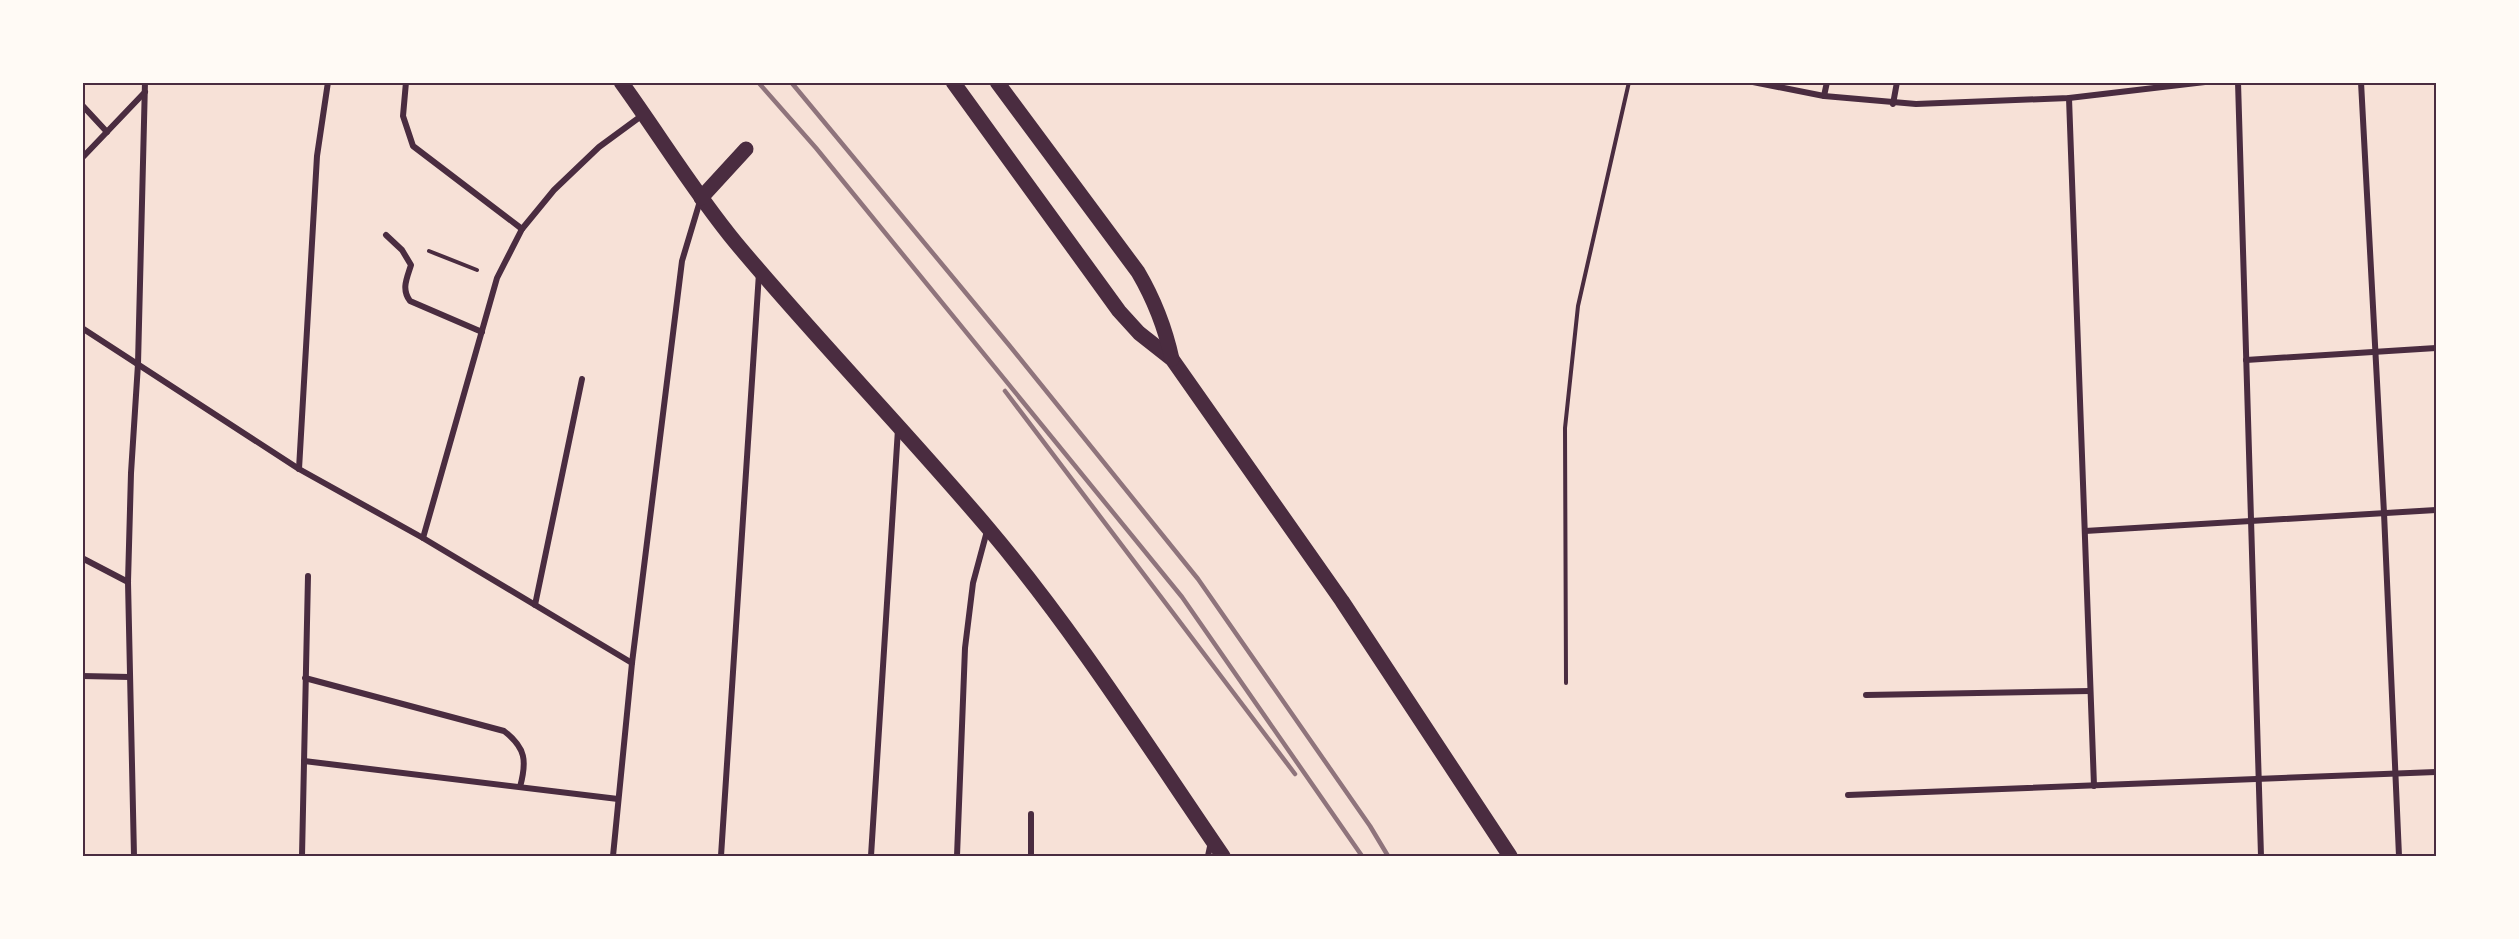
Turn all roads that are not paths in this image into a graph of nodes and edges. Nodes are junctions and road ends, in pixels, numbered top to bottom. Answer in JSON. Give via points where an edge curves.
{"nodes":[{"id":1,"x":145,"y":82,"type":"edge"},
{"id":2,"x":328,"y":82,"type":"edge"},
{"id":3,"x":406,"y":82,"type":"edge"},
{"id":4,"x":621,"y":82,"type":"edge"},
{"id":5,"x":953,"y":82,"type":"edge"},
{"id":6,"x":997,"y":82,"type":"edge"},
{"id":7,"x":1753,"y":82,"type":"edge"},
{"id":8,"x":1827,"y":82,"type":"edge"},
{"id":9,"x":1897,"y":82,"type":"edge"},
{"id":10,"x":2205,"y":82,"type":"edge"},
{"id":11,"x":2238,"y":82,"type":"edge"},
{"id":12,"x":2361,"y":82,"type":"edge"},
{"id":13,"x":2171,"y":84,"type":"edge"},
{"id":14,"x":145,"y":92,"type":"junction"},
{"id":15,"x":1824,"y":96,"type":"junction"},
{"id":16,"x":2069,"y":98,"type":"junction"},
{"id":17,"x":1893,"y":104,"type":"junction"},
{"id":18,"x":82,"y":105,"type":"edge"},
{"id":19,"x":644,"y":114,"type":"junction"},
{"id":20,"x":107,"y":132,"type":"junction"},
{"id":21,"x":746,"y":149,"type":"dead end"},
{"id":22,"x":82,"y":158,"type":"edge"},
{"id":23,"x":701,"y":198,"type":"junction"},
{"id":24,"x":522,"y":229,"type":"junction"},
{"id":25,"x":386,"y":235,"type":"dead end"},
{"id":26,"x":759,"y":270,"type":"junction"},
{"id":27,"x":82,"y":328,"type":"edge"},
{"id":28,"x":482,"y":332,"type":"junction"},
{"id":29,"x":2436,"y":348,"type":"edge"},
{"id":30,"x":2375,"y":352,"type":"junction"},
{"id":31,"x":1172,"y":359,"type":"junction"},
{"id":32,"x":2246,"y":360,"type":"junction"},
{"id":33,"x":138,"y":364,"type":"junction"},
{"id":34,"x":582,"y":379,"type":"dead end"},
{"id":35,"x":898,"y":426,"type":"junction"},
{"id":36,"x":298,"y":469,"type":"junction"},
{"id":37,"x":2436,"y":510,"type":"edge"},
{"id":38,"x":2384,"y":513,"type":"junction"},
{"id":39,"x":2251,"y":521,"type":"junction"},
{"id":40,"x":988,"y":528,"type":"junction"},
{"id":41,"x":2085,"y":531,"type":"junction"},
{"id":42,"x":423,"y":538,"type":"junction"},
{"id":43,"x":82,"y":558,"type":"edge"},
{"id":44,"x":308,"y":576,"type":"dead end"},
{"id":45,"x":128,"y":582,"type":"junction"},
{"id":46,"x":535,"y":605,"type":"junction"},
{"id":47,"x":632,"y":663,"type":"junction"},
{"id":48,"x":82,"y":676,"type":"edge"},
{"id":49,"x":129,"y":677,"type":"junction"},
{"id":50,"x":305,"y":678,"type":"junction"},
{"id":51,"x":2090,"y":691,"type":"junction"},
{"id":52,"x":1866,"y":695,"type":"dead end"},
{"id":53,"x":303,"y":761,"type":"junction"},
{"id":54,"x":2436,"y":772,"type":"edge"},
{"id":55,"x":2395,"y":774,"type":"junction"},
{"id":56,"x":2259,"y":779,"type":"junction"},
{"id":57,"x":2094,"y":786,"type":"junction"},
{"id":58,"x":520,"y":787,"type":"junction"},
{"id":59,"x":1848,"y":795,"type":"dead end"},
{"id":60,"x":618,"y":799,"type":"junction"},
{"id":61,"x":1031,"y":814,"type":"dead end"},
{"id":62,"x":1212,"y":840,"type":"junction"},
{"id":63,"x":134,"y":856,"type":"edge"},
{"id":64,"x":302,"y":856,"type":"edge"},
{"id":65,"x":613,"y":856,"type":"edge"},
{"id":66,"x":721,"y":856,"type":"edge"},
{"id":67,"x":871,"y":856,"type":"edge"},
{"id":68,"x":957,"y":856,"type":"edge"},
{"id":69,"x":1031,"y":856,"type":"edge"},
{"id":70,"x":1208,"y":856,"type":"edge"},
{"id":71,"x":1223,"y":856,"type":"edge"},
{"id":72,"x":1510,"y":856,"type":"edge"},
{"id":73,"x":2261,"y":856,"type":"edge"},
{"id":74,"x":2398,"y":856,"type":"edge"}],
"edges":[{"from":1,"to":14,"type":"street"},
{"from":2,"to":36,"type":"street","via":[[317,156]]},
{"from":3,"to":24,"type":"street","via":[[403,116],[413,146]]},
{"from":4,"to":19,"type":"main road"},
{"from":5,"to":31,"type":"main road","via":[[1119,312]]},
{"from":6,"to":31,"type":"main road","via":[[1138,272],[1154,299]]},
{"from":7,"to":15,"type":"street"},
{"from":8,"to":15,"type":"street"},
{"from":9,"to":17,"type":"street"},
{"from":10,"to":13,"type":"street"},
{"from":11,"to":32,"type":"street"},
{"from":12,"to":30,"type":"street"},
{"from":13,"to":16,"type":"street"},
{"from":14,"to":20,"type":"street"},
{"from":14,"to":33,"type":"street"},
{"from":15,"to":17,"type":"street"},
{"from":16,"to":17,"type":"street"},
{"from":16,"to":41,"type":"street"},
{"from":18,"to":20,"type":"street"},
{"from":19,"to":23,"type":"main road"},
{"from":19,"to":24,"type":"street","via":[[599,147],[554,190]]},
{"from":20,"to":22,"type":"street"},
{"from":21,"to":23,"type":"main road"},
{"from":23,"to":26,"type":"main road"},
{"from":23,"to":47,"type":"street","via":[[681,261]]},
{"from":24,"to":28,"type":"street","via":[[497,279]]},
{"from":25,"to":28,"type":"street","via":[[411,265],[405,286],[410,302]]},
{"from":26,"to":35,"type":"main road"},
{"from":26,"to":66,"type":"street"},
{"from":27,"to":33,"type":"street"},
{"from":28,"to":42,"type":"street"},
{"from":29,"to":30,"type":"street"},
{"from":30,"to":32,"type":"street"},
{"from":30,"to":38,"type":"street"},
{"from":31,"to":72,"type":"main road","via":[[1342,601]]},
{"from":32,"to":39,"type":"street"},
{"from":33,"to":36,"type":"street"},
{"from":33,"to":45,"type":"street"},
{"from":34,"to":46,"type":"street"},
{"from":35,"to":40,"type":"main road"},
{"from":35,"to":67,"type":"street"},
{"from":36,"to":42,"type":"street"},
{"from":37,"to":38,"type":"street"},
{"from":38,"to":39,"type":"street"},
{"from":38,"to":55,"type":"street"},
{"from":39,"to":41,"type":"street"},
{"from":39,"to":56,"type":"street"},
{"from":40,"to":62,"type":"main road","via":[[1103,679]]},
{"from":40,"to":68,"type":"street","via":[[973,584],[965,648]]},
{"from":41,"to":51,"type":"street"},
{"from":42,"to":46,"type":"street"},
{"from":43,"to":45,"type":"street"},
{"from":44,"to":50,"type":"street"},
{"from":45,"to":49,"type":"street"},
{"from":46,"to":47,"type":"street"},
{"from":47,"to":60,"type":"street"},
{"from":48,"to":49,"type":"street"},
{"from":49,"to":63,"type":"street"},
{"from":50,"to":53,"type":"street"},
{"from":50,"to":58,"type":"street","via":[[504,731],[523,753],[525,768]]},
{"from":51,"to":52,"type":"street"},
{"from":51,"to":57,"type":"street"},
{"from":53,"to":58,"type":"street"},
{"from":53,"to":64,"type":"street"},
{"from":54,"to":55,"type":"street"},
{"from":55,"to":56,"type":"street"},
{"from":55,"to":74,"type":"street"},
{"from":56,"to":57,"type":"street"},
{"from":56,"to":73,"type":"street"},
{"from":57,"to":59,"type":"street"},
{"from":58,"to":60,"type":"street"},
{"from":60,"to":65,"type":"street"},
{"from":61,"to":69,"type":"street"},
{"from":62,"to":70,"type":"street"},
{"from":62,"to":71,"type":"main road"}]}
